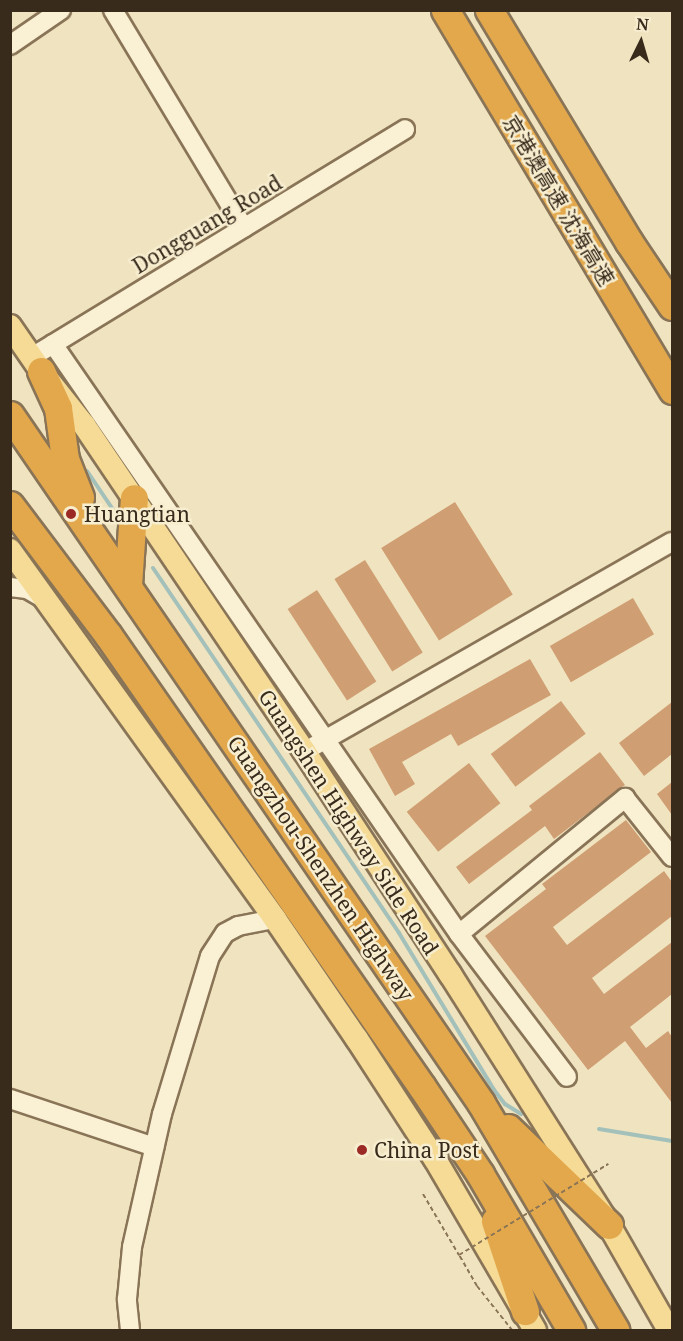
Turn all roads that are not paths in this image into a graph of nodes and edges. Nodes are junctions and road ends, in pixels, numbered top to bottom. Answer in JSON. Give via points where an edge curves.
{"nodes":[{"id":1,"x":61,"y":10,"type":"edge"},
{"id":2,"x":113,"y":10,"type":"edge"},
{"id":3,"x":445,"y":10,"type":"edge"},
{"id":4,"x":489,"y":10,"type":"edge"},
{"id":5,"x":10,"y":45,"type":"edge"},
{"id":6,"x":405,"y":129,"type":"dead end"},
{"id":7,"x":244,"y":228,"type":"junction"},
{"id":8,"x":629,"y":242,"type":"junction"},
{"id":9,"x":672,"y":299,"type":"edge"},
{"id":10,"x":672,"y":306,"type":"edge"},
{"id":11,"x":10,"y":326,"type":"edge"},
{"id":12,"x":53,"y":344,"type":"junction"},
{"id":13,"x":37,"y":364,"type":"junction"},
{"id":14,"x":672,"y":390,"type":"edge"},
{"id":15,"x":10,"y":416,"type":"edge"},
{"id":16,"x":134,"y":498,"type":"junction"},
{"id":17,"x":10,"y":505,"type":"edge"},
{"id":18,"x":672,"y":542,"type":"edge"},
{"id":19,"x":10,"y":550,"type":"edge"},
{"id":20,"x":105,"y":553,"type":"junction"},
{"id":21,"x":128,"y":585,"type":"junction"},
{"id":22,"x":10,"y":587,"type":"edge"},
{"id":23,"x":46,"y":600,"type":"junction"},
{"id":24,"x":324,"y":740,"type":"junction"},
{"id":25,"x":304,"y":752,"type":"junction"},
{"id":26,"x":672,"y":857,"type":"edge"},
{"id":27,"x":275,"y":919,"type":"junction"},
{"id":28,"x":459,"y":934,"type":"junction"},
{"id":29,"x":567,"y":1077,"type":"dead end"},
{"id":30,"x":10,"y":1100,"type":"edge"},
{"id":31,"x":481,"y":1103,"type":"junction"},
{"id":32,"x":154,"y":1147,"type":"junction"},
{"id":33,"x":480,"y":1174,"type":"junction"},
{"id":34,"x":609,"y":1225,"type":"junction"},
{"id":35,"x":524,"y":1324,"type":"edge"},
{"id":36,"x":129,"y":1330,"type":"edge"},
{"id":37,"x":571,"y":1330,"type":"edge"},
{"id":38,"x":615,"y":1330,"type":"edge"},
{"id":39,"x":669,"y":1330,"type":"edge"}],
"edges":[{"from":1,"to":5,"type":"street"},
{"from":2,"to":7,"type":"street"},
{"from":3,"to":14,"type":"highway","name":"京港澳高速 沈海高速"},
{"from":4,"to":8,"type":"highway","name":"京港澳高速 沈海高速"},
{"from":6,"to":7,"type":"street","name":"Dongguang Road"},
{"from":7,"to":12,"type":"street","name":"Dongguang Road"},
{"from":8,"to":9,"type":"highway"},
{"from":8,"to":10,"type":"highway"},
{"from":11,"to":13,"type":"main road","name":"Guangshen Highway Side Road"},
{"from":12,"to":13,"type":"street","name":"Dongguang Road"},
{"from":12,"to":24,"type":"street"},
{"from":13,"to":16,"type":"main road","name":"Guangshen Highway Side Road"},
{"from":13,"to":20,"type":"highway","via":[[58,408],[68,469]]},
{"from":15,"to":20,"type":"highway","name":"Guangzhou-Shenzhen Highway"},
{"from":16,"to":21,"type":"highway"},
{"from":16,"to":25,"type":"main road","name":"Guangshen Highway Side Road"},
{"from":17,"to":33,"type":"highway","name":"Guangzhou-Shenzhen Highway","via":[[108,635]]},
{"from":18,"to":24,"type":"street"},
{"from":19,"to":23,"type":"main road"},
{"from":20,"to":21,"type":"highway","name":"Guangzhou-Shenzhen Highway"},
{"from":21,"to":31,"type":"highway","name":"Guangzhou-Shenzhen Highway"},
{"from":22,"to":23,"type":"street","via":[[27,589]]},
{"from":23,"to":27,"type":"main road"},
{"from":24,"to":25,"type":"street"},
{"from":24,"to":28,"type":"street"},
{"from":25,"to":34,"type":"main road","name":"Guangshen Highway Side Road"},
{"from":26,"to":28,"type":"street","via":[[625,798]]},
{"from":27,"to":32,"type":"street","via":[[238,926],[225,933],[210,956]]},
{"from":27,"to":35,"type":"main road","via":[[435,1160]]},
{"from":28,"to":29,"type":"street"},
{"from":30,"to":32,"type":"street"},
{"from":31,"to":34,"type":"highway"},
{"from":31,"to":38,"type":"highway","name":"Guangzhou-Shenzhen Highway"},
{"from":32,"to":36,"type":"street","via":[[132,1247],[127,1299]]},
{"from":33,"to":35,"type":"highway"},
{"from":33,"to":37,"type":"highway","name":"Guangzhou-Shenzhen Highway"},
{"from":34,"to":39,"type":"main road","name":"Guangshen Highway Side Road"}]}
